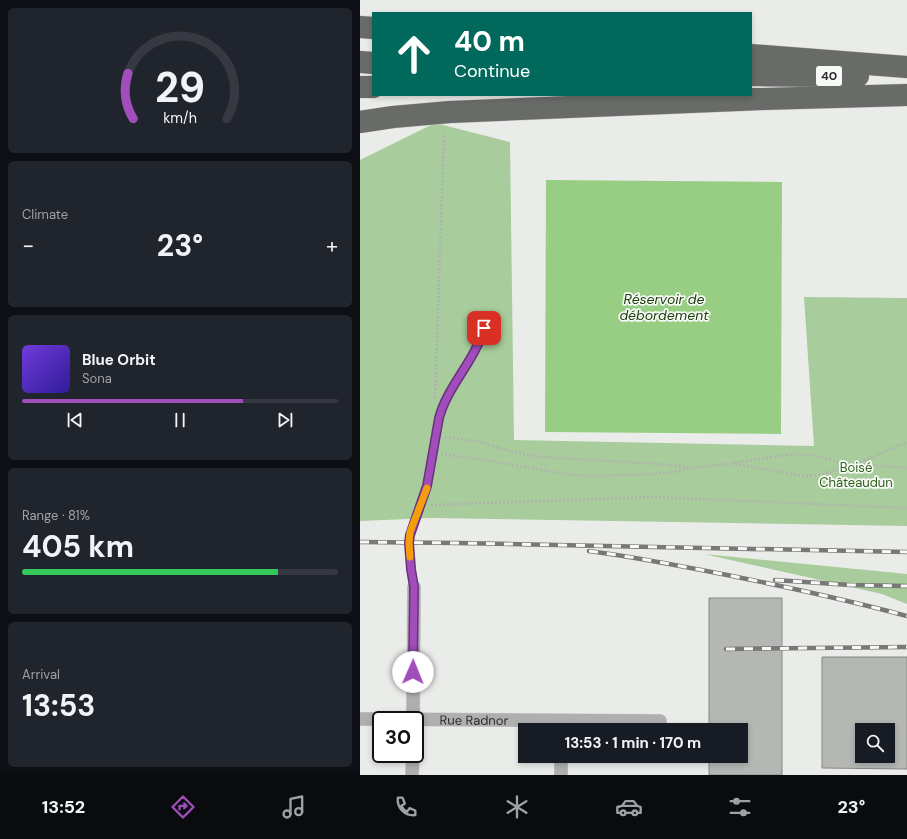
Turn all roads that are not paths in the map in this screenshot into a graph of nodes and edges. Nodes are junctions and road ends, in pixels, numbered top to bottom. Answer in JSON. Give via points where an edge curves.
{"nodes":[{"id":1,"x":360,"y":27,"type":"edge"},
{"id":2,"x":372,"y":28,"type":"edge"},
{"id":3,"x":752,"y":55,"type":"edge"},
{"id":4,"x":360,"y":62,"type":"edge"},
{"id":5,"x":372,"y":62,"type":"edge"},
{"id":6,"x":907,"y":67,"type":"edge"},
{"id":7,"x":752,"y":74,"type":"edge"},
{"id":8,"x":907,"y":74,"type":"edge"},
{"id":9,"x":360,"y":87,"type":"edge"},
{"id":10,"x":372,"y":87,"type":"edge"},
{"id":11,"x":907,"y":95,"type":"edge"},
{"id":12,"x":644,"y":96,"type":"edge"},
{"id":13,"x":763,"y":99,"type":"junction"},
{"id":14,"x":360,"y":122,"type":"edge"},
{"id":15,"x":484,"y":328,"type":"dead end"},
{"id":16,"x":414,"y":587,"type":"joint"},
{"id":17,"x":413,"y":711,"type":"edge"},
{"id":18,"x":360,"y":719,"type":"edge"},
{"id":19,"x":372,"y":719,"type":"edge"},
{"id":20,"x":424,"y":720,"type":"edge"},
{"id":21,"x":660,"y":721,"type":"dead end"},
{"id":22,"x":611,"y":723,"type":"edge"},
{"id":23,"x":518,"y":724,"type":"edge"},
{"id":24,"x":413,"y":763,"type":"edge"},
{"id":25,"x":561,"y":763,"type":"edge"},
{"id":26,"x":412,"y":775,"type":"edge"},
{"id":27,"x":561,"y":775,"type":"edge"}],
"edges":[{"from":1,"to":2,"type":"highway"},
{"from":3,"to":6,"type":"highway"},
{"from":4,"to":5,"type":"highway"},
{"from":7,"to":8,"type":"highway","number":"40"},
{"from":9,"to":10,"type":"highway"},
{"from":11,"to":13,"type":"highway","number":"40"},
{"from":12,"to":13,"type":"highway","number":"40"},
{"from":13,"to":14,"type":"highway","via":[[450,112],[393,116]]},
{"from":15,"to":16,"type":"lane","via":[[477,348],[441,411],[429,479],[410,532]]},
{"from":16,"to":17,"type":"street"},
{"from":18,"to":19,"type":"street","name":"Rue Radnor"},
{"from":20,"to":23,"type":"street","name":"Rue Radnor"},
{"from":21,"to":22,"type":"street","name":"Rue Radnor"},
{"from":24,"to":26,"type":"street"},
{"from":25,"to":27,"type":"street"}]}
